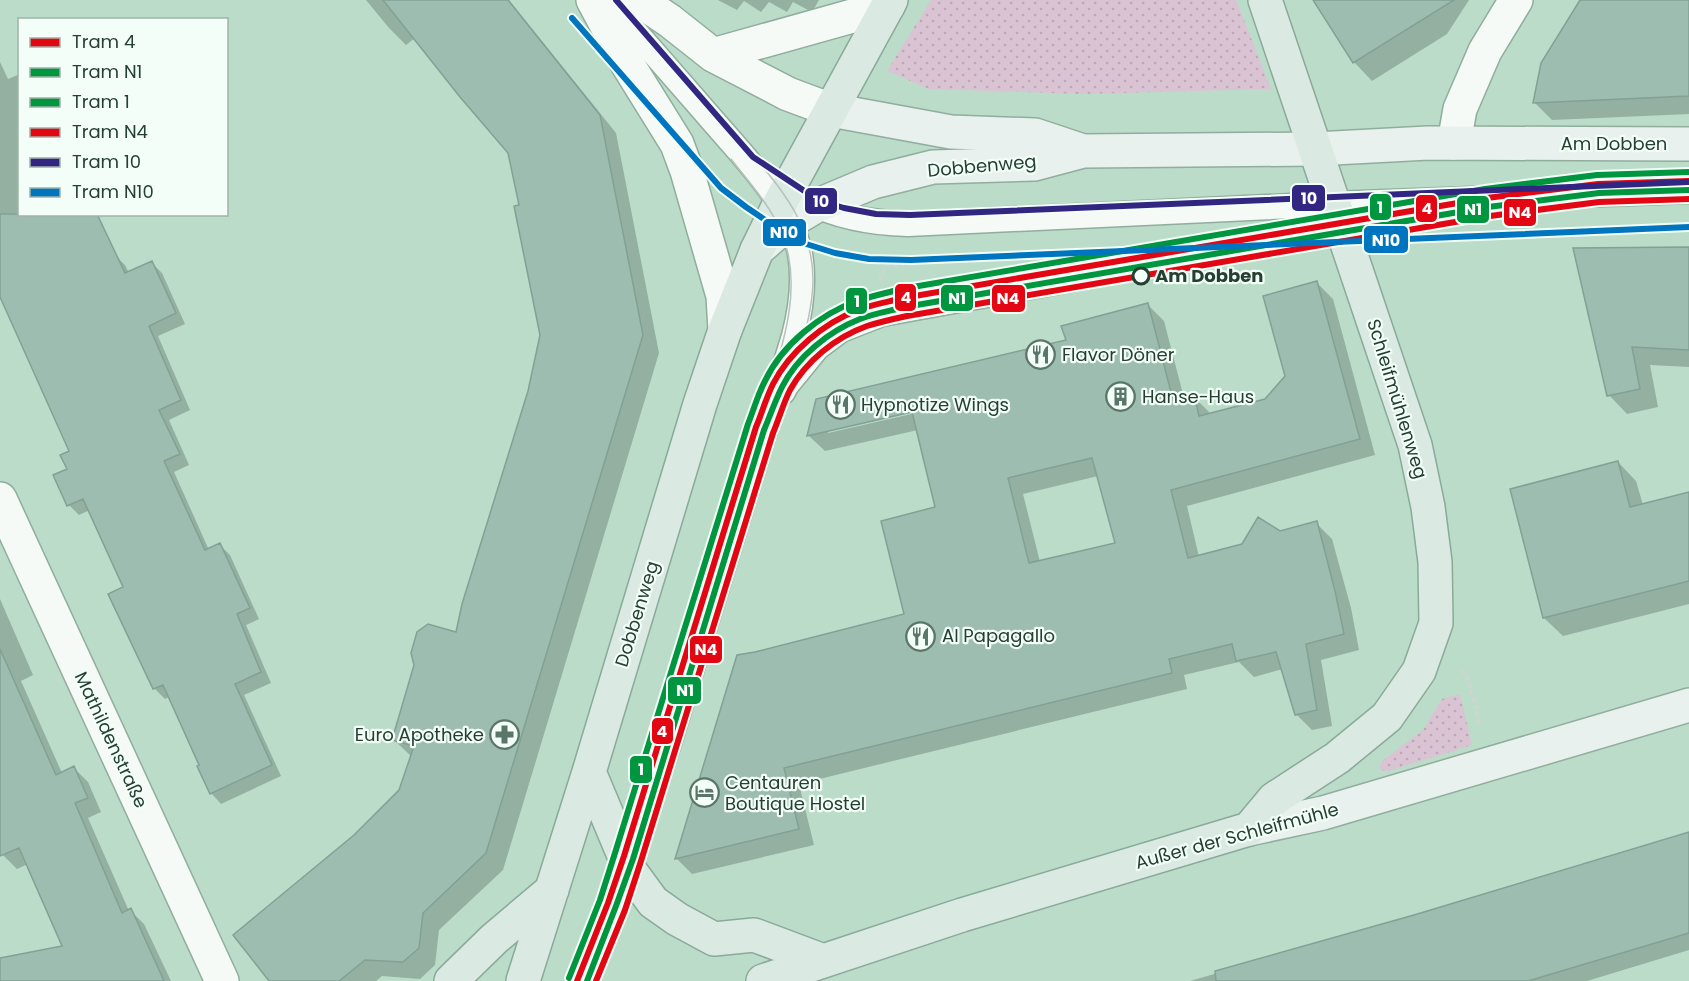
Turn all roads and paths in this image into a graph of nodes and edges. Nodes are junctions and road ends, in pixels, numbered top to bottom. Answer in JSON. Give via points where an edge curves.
{"nodes":[{"id":1,"x":593,"y":0,"type":"edge"},
{"id":2,"x":607,"y":0,"type":"edge"},
{"id":3,"x":639,"y":0,"type":"edge"},
{"id":4,"x":1265,"y":0,"type":"edge"},
{"id":5,"x":1516,"y":0,"type":"edge"},
{"id":6,"x":890,"y":3,"type":"edge"},
{"id":7,"x":713,"y":55,"type":"junction"},
{"id":8,"x":831,"y":110,"type":"junction"},
{"id":9,"x":1454,"y":143,"type":"junction"},
{"id":10,"x":1689,"y":144,"type":"edge"},
{"id":11,"x":1315,"y":149,"type":"junction"},
{"id":12,"x":1083,"y":151,"type":"junction"},
{"id":13,"x":1689,"y":191,"type":"edge"},
{"id":14,"x":793,"y":206,"type":"junction"},
{"id":15,"x":1338,"y":217,"type":"junction"},
{"id":16,"x":886,"y":265,"type":"dead end"},
{"id":17,"x":914,"y":265,"type":"dead end"},
{"id":18,"x":726,"y":330,"type":"junction"},
{"id":19,"x":765,"y":430,"type":"junction"},
{"id":20,"x":0,"y":499,"type":"edge"},
{"id":21,"x":1436,"y":623,"type":"junction"},
{"id":22,"x":1689,"y":705,"type":"edge"},
{"id":23,"x":1489,"y":764,"type":"junction"},
{"id":24,"x":589,"y":772,"type":"junction"},
{"id":25,"x":1249,"y":829,"type":"junction"},
{"id":26,"x":628,"y":865,"type":"junction"},
{"id":27,"x":552,"y":890,"type":"junction"},
{"id":28,"x":821,"y":960,"type":"junction"},
{"id":29,"x":776,"y":978,"type":"edge"},
{"id":30,"x":222,"y":981,"type":"edge"},
{"id":31,"x":451,"y":981,"type":"edge"},
{"id":32,"x":524,"y":981,"type":"edge"},
{"id":33,"x":585,"y":981,"type":"edge"}],
"edges":[{"from":1,"to":18,"type":"street","via":[[677,144],[723,296]]},
{"from":2,"to":14,"type":"lane","via":[[749,164]]},
{"from":3,"to":7,"type":"street","name":"Am Dobben"},
{"from":4,"to":11,"type":"main road","name":"Schleifmühlenweg"},
{"from":5,"to":9,"type":"street","via":[[1485,51],[1460,109]]},
{"from":6,"to":7,"type":"street"},
{"from":6,"to":8,"type":"main road","name":"Dobbenweg"},
{"from":7,"to":8,"type":"street","name":"Am Dobben","via":[[788,94]]},
{"from":8,"to":12,"type":"main road","name":"Am Dobben","via":[[951,132],[1035,135]]},
{"from":8,"to":14,"type":"main road","name":"Dobbenweg"},
{"from":9,"to":10,"type":"main road","name":"Am Dobben"},
{"from":9,"to":11,"type":"main road","name":"Am Dobben"},
{"from":11,"to":12,"type":"main road","name":"Am Dobben"},
{"from":11,"to":15,"type":"main road","name":"Schleifmühlenweg"},
{"from":12,"to":14,"type":"main road","name":"Dobbenweg","via":[[1034,164],[933,167]]},
{"from":13,"to":15,"type":"lane","via":[[1595,194],[1473,210]]},
{"from":14,"to":15,"type":"lane","via":[[875,223],[908,224]]},
{"from":14,"to":18,"type":"main road","name":"Dobbenweg","via":[[757,250]]},
{"from":14,"to":19,"type":"lane","via":[[803,282],[800,311]]},
{"from":15,"to":19,"type":"lane","via":[[882,314],[841,330],[817,348],[786,386]]},
{"from":15,"to":21,"type":"main road","name":"Schleifmühlenweg","via":[[1415,445],[1435,562]]},
{"from":16,"to":17,"type":"path"},
{"from":18,"to":24,"type":"main road","name":"Dobbenweg"},
{"from":19,"to":26,"type":"lane"},
{"from":20,"to":30,"type":"street","name":"Mathildenstraße"},
{"from":21,"to":23,"type":"path","via":[[1469,682]]},
{"from":21,"to":25,"type":"main road","name":"Schleifmühlenweg","via":[[1419,671],[1387,717],[1337,758],[1274,799]]},
{"from":22,"to":23,"type":"main road","name":"Außer der Schleifmühle"},
{"from":23,"to":25,"type":"main road","name":"Außer der Schleifmühle","via":[[1323,813]]},
{"from":24,"to":26,"type":"main road"},
{"from":24,"to":27,"type":"main road","name":"Dobbenweg"},
{"from":25,"to":28,"type":"main road","name":"Außer der Schleifmühle"},
{"from":26,"to":28,"type":"main road","via":[[653,902],[714,939],[754,935]]},
{"from":26,"to":33,"type":"lane"},
{"from":27,"to":31,"type":"main road"},
{"from":27,"to":32,"type":"main road","name":"Dobbenweg"},
{"from":28,"to":29,"type":"main road","name":"Außer der Schleifmühle"}]}
